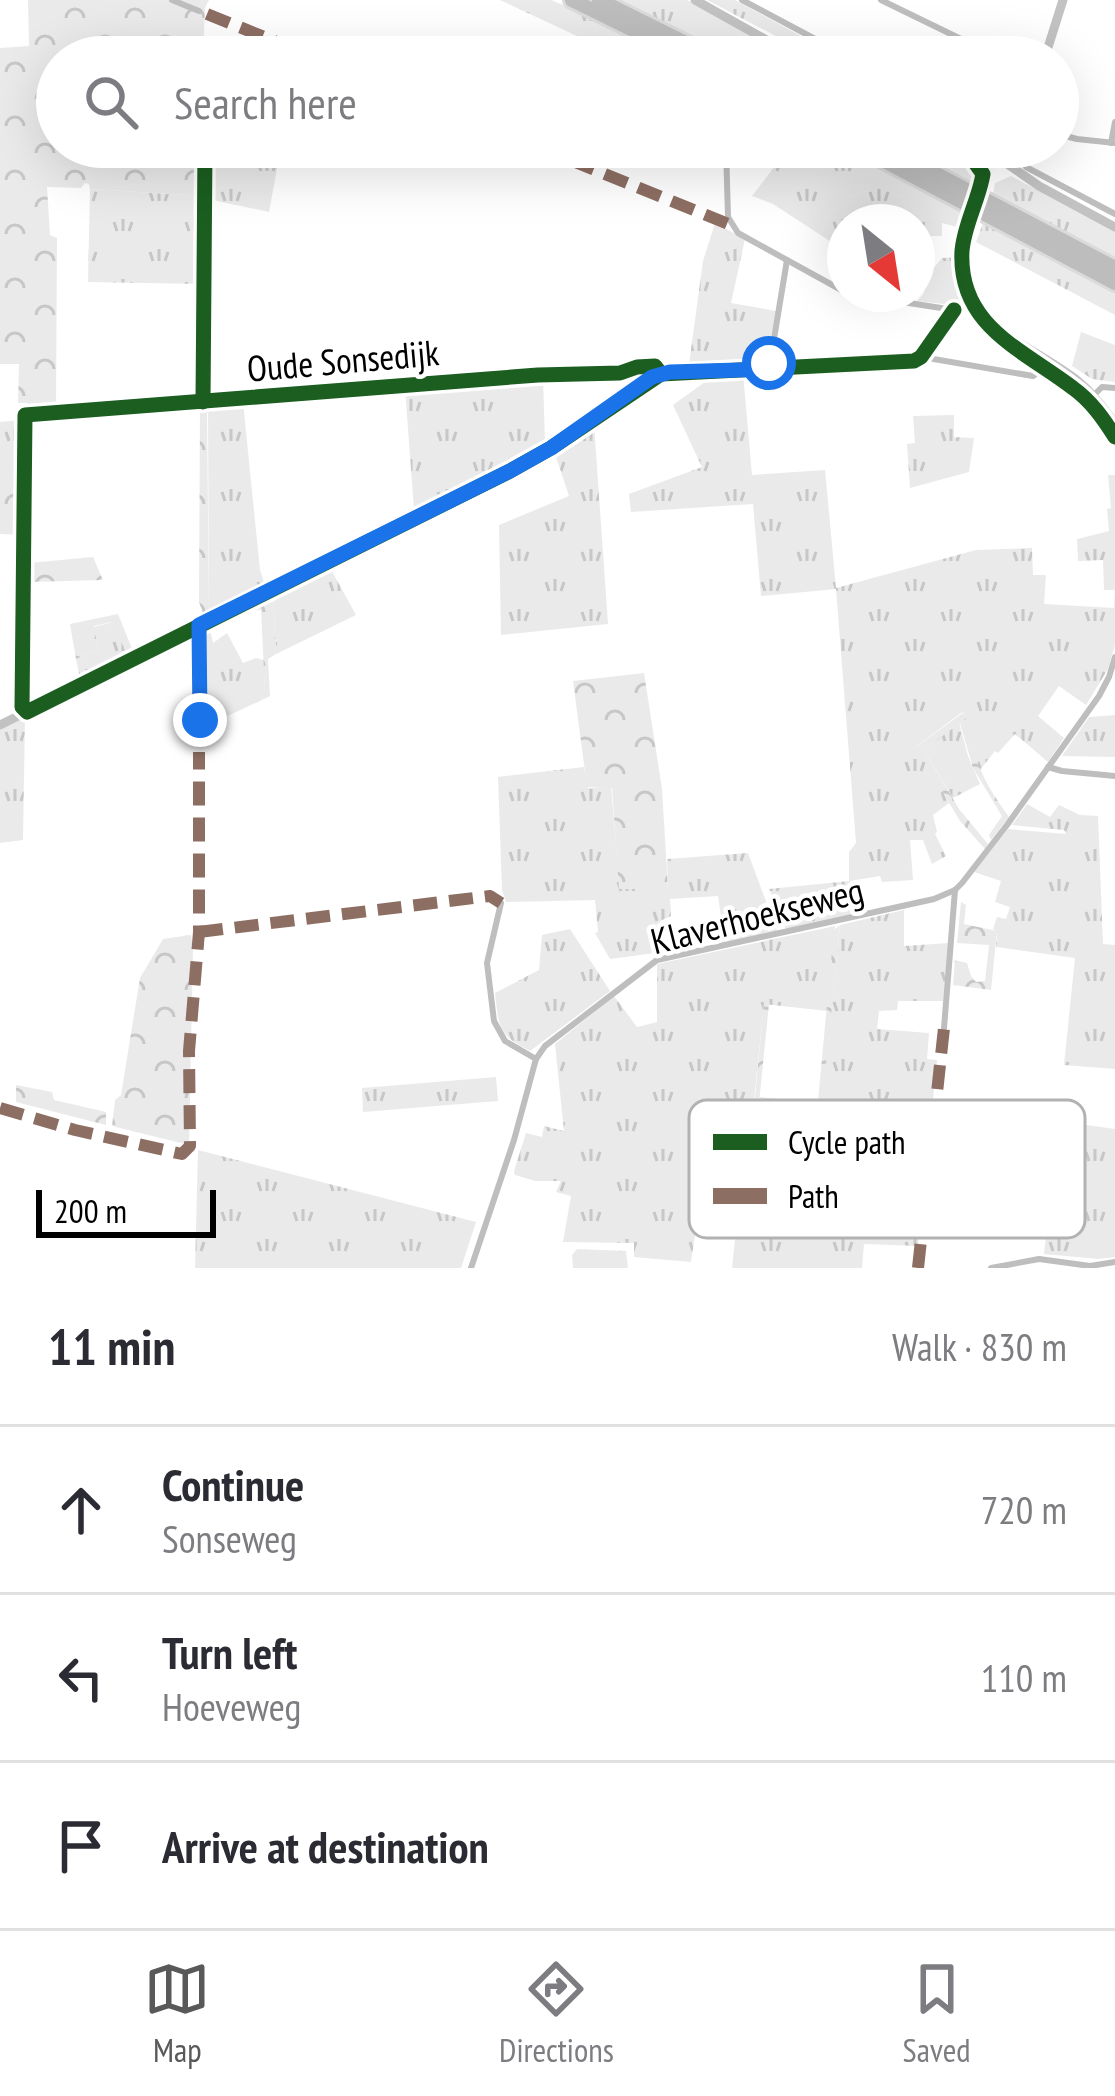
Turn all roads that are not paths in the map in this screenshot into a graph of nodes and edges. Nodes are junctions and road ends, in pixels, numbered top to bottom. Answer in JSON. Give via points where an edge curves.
{"nodes":[{"id":1,"x":172,"y":0,"type":"edge"},
{"id":2,"x":572,"y":0,"type":"edge"},
{"id":3,"x":599,"y":0,"type":"edge"},
{"id":4,"x":695,"y":0,"type":"edge"},
{"id":5,"x":742,"y":0,"type":"edge"},
{"id":6,"x":881,"y":0,"type":"edge"},
{"id":7,"x":1064,"y":0,"type":"edge"},
{"id":8,"x":200,"y":11,"type":"dead end"},
{"id":9,"x":742,"y":25,"type":"junction"},
{"id":10,"x":645,"y":36,"type":"edge"},
{"id":11,"x":672,"y":36,"type":"edge"},
{"id":12,"x":761,"y":36,"type":"edge"},
{"id":13,"x":770,"y":36,"type":"edge"},
{"id":14,"x":810,"y":36,"type":"edge"},
{"id":15,"x":955,"y":36,"type":"edge"},
{"id":16,"x":1052,"y":36,"type":"edge"},
{"id":17,"x":1115,"y":122,"type":"edge"},
{"id":18,"x":1079,"y":139,"type":"edge"},
{"id":19,"x":1113,"y":143,"type":"edge"},
{"id":20,"x":727,"y":168,"type":"edge"},
{"id":21,"x":898,"y":168,"type":"edge"},
{"id":22,"x":925,"y":168,"type":"edge"},
{"id":23,"x":991,"y":168,"type":"edge"},
{"id":24,"x":1006,"y":168,"type":"edge"},
{"id":25,"x":1027,"y":168,"type":"edge"},
{"id":26,"x":1047,"y":186,"type":"junction"},
{"id":27,"x":1115,"y":214,"type":"edge"},
{"id":28,"x":1115,"y":227,"type":"edge"},
{"id":29,"x":787,"y":260,"type":"junction"},
{"id":30,"x":1115,"y":268,"type":"edge"},
{"id":31,"x":827,"y":282,"type":"edge"},
{"id":32,"x":1115,"y":283,"type":"edge"},
{"id":33,"x":974,"y":296,"type":"junction"},
{"id":34,"x":935,"y":307,"type":"edge"},
{"id":35,"x":954,"y":310,"type":"junction"},
{"id":36,"x":921,"y":357,"type":"junction"},
{"id":37,"x":1051,"y":364,"type":"junction"},
{"id":38,"x":769,"y":369,"type":"junction"},
{"id":39,"x":1115,"y":388,"type":"edge"},
{"id":40,"x":1094,"y":395,"type":"junction"},
{"id":41,"x":1115,"y":424,"type":"edge"},
{"id":42,"x":199,"y":625,"type":"junction"},
{"id":43,"x":1115,"y":657,"type":"edge"},
{"id":44,"x":200,"y":720,"type":"dead end"},
{"id":45,"x":0,"y":725,"type":"edge"},
{"id":46,"x":1048,"y":766,"type":"junction"},
{"id":47,"x":1115,"y":776,"type":"edge"},
{"id":48,"x":955,"y":890,"type":"junction"},
{"id":49,"x":501,"y":903,"type":"dead end"},
{"id":50,"x":944,"y":1028,"type":"dead end"},
{"id":51,"x":536,"y":1059,"type":"junction"},
{"id":52,"x":1115,"y":1262,"type":"edge"},
{"id":53,"x":471,"y":1268,"type":"edge"},
{"id":54,"x":991,"y":1268,"type":"edge"}],
"edges":[{"from":1,"to":8,"type":"street"},
{"from":2,"to":10,"type":"highway"},
{"from":3,"to":11,"type":"highway"},
{"from":4,"to":9,"type":"main road"},
{"from":5,"to":14,"type":"street"},
{"from":6,"to":15,"type":"street"},
{"from":7,"to":16,"type":"main road"},
{"from":9,"to":12,"type":"main road"},
{"from":9,"to":13,"type":"main road"},
{"from":17,"to":19,"type":"street"},
{"from":18,"to":19,"type":"street"},
{"from":20,"to":29,"type":"street","via":[[730,226]]},
{"from":21,"to":32,"type":"highway"},
{"from":22,"to":30,"type":"highway"},
{"from":23,"to":33,"type":"main road","bridge":true,"via":[[966,262]]},
{"from":24,"to":26,"type":"main road"},
{"from":25,"to":26,"type":"street"},
{"from":26,"to":27,"type":"street"},
{"from":26,"to":28,"type":"main road"},
{"from":29,"to":31,"type":"street"},
{"from":29,"to":38,"type":"street"},
{"from":33,"to":35,"type":"main road"},
{"from":33,"to":37,"type":"main road","via":[[994,327]]},
{"from":34,"to":35,"type":"street"},
{"from":35,"to":36,"type":"main road"},
{"from":36,"to":37,"type":"street","via":[[1033,376]]},
{"from":36,"to":38,"type":"main road"},
{"from":37,"to":40,"type":"main road"},
{"from":38,"to":42,"type":"main road","via":[[652,377],[510,471]]},
{"from":39,"to":40,"type":"street"},
{"from":40,"to":41,"type":"main road"},
{"from":42,"to":44,"type":"street"},
{"from":42,"to":45,"type":"main road"},
{"from":43,"to":46,"type":"street","via":[[1105,686]]},
{"from":46,"to":47,"type":"street"},
{"from":46,"to":48,"type":"street"},
{"from":48,"to":50,"type":"street"},
{"from":48,"to":51,"type":"street","name":"Klaverhoekseweg","via":[[658,960]]},
{"from":49,"to":51,"type":"street","via":[[487,963],[494,1021],[505,1042]]},
{"from":51,"to":53,"type":"street"},
{"from":52,"to":54,"type":"street","via":[[1039,1259]]}]}
